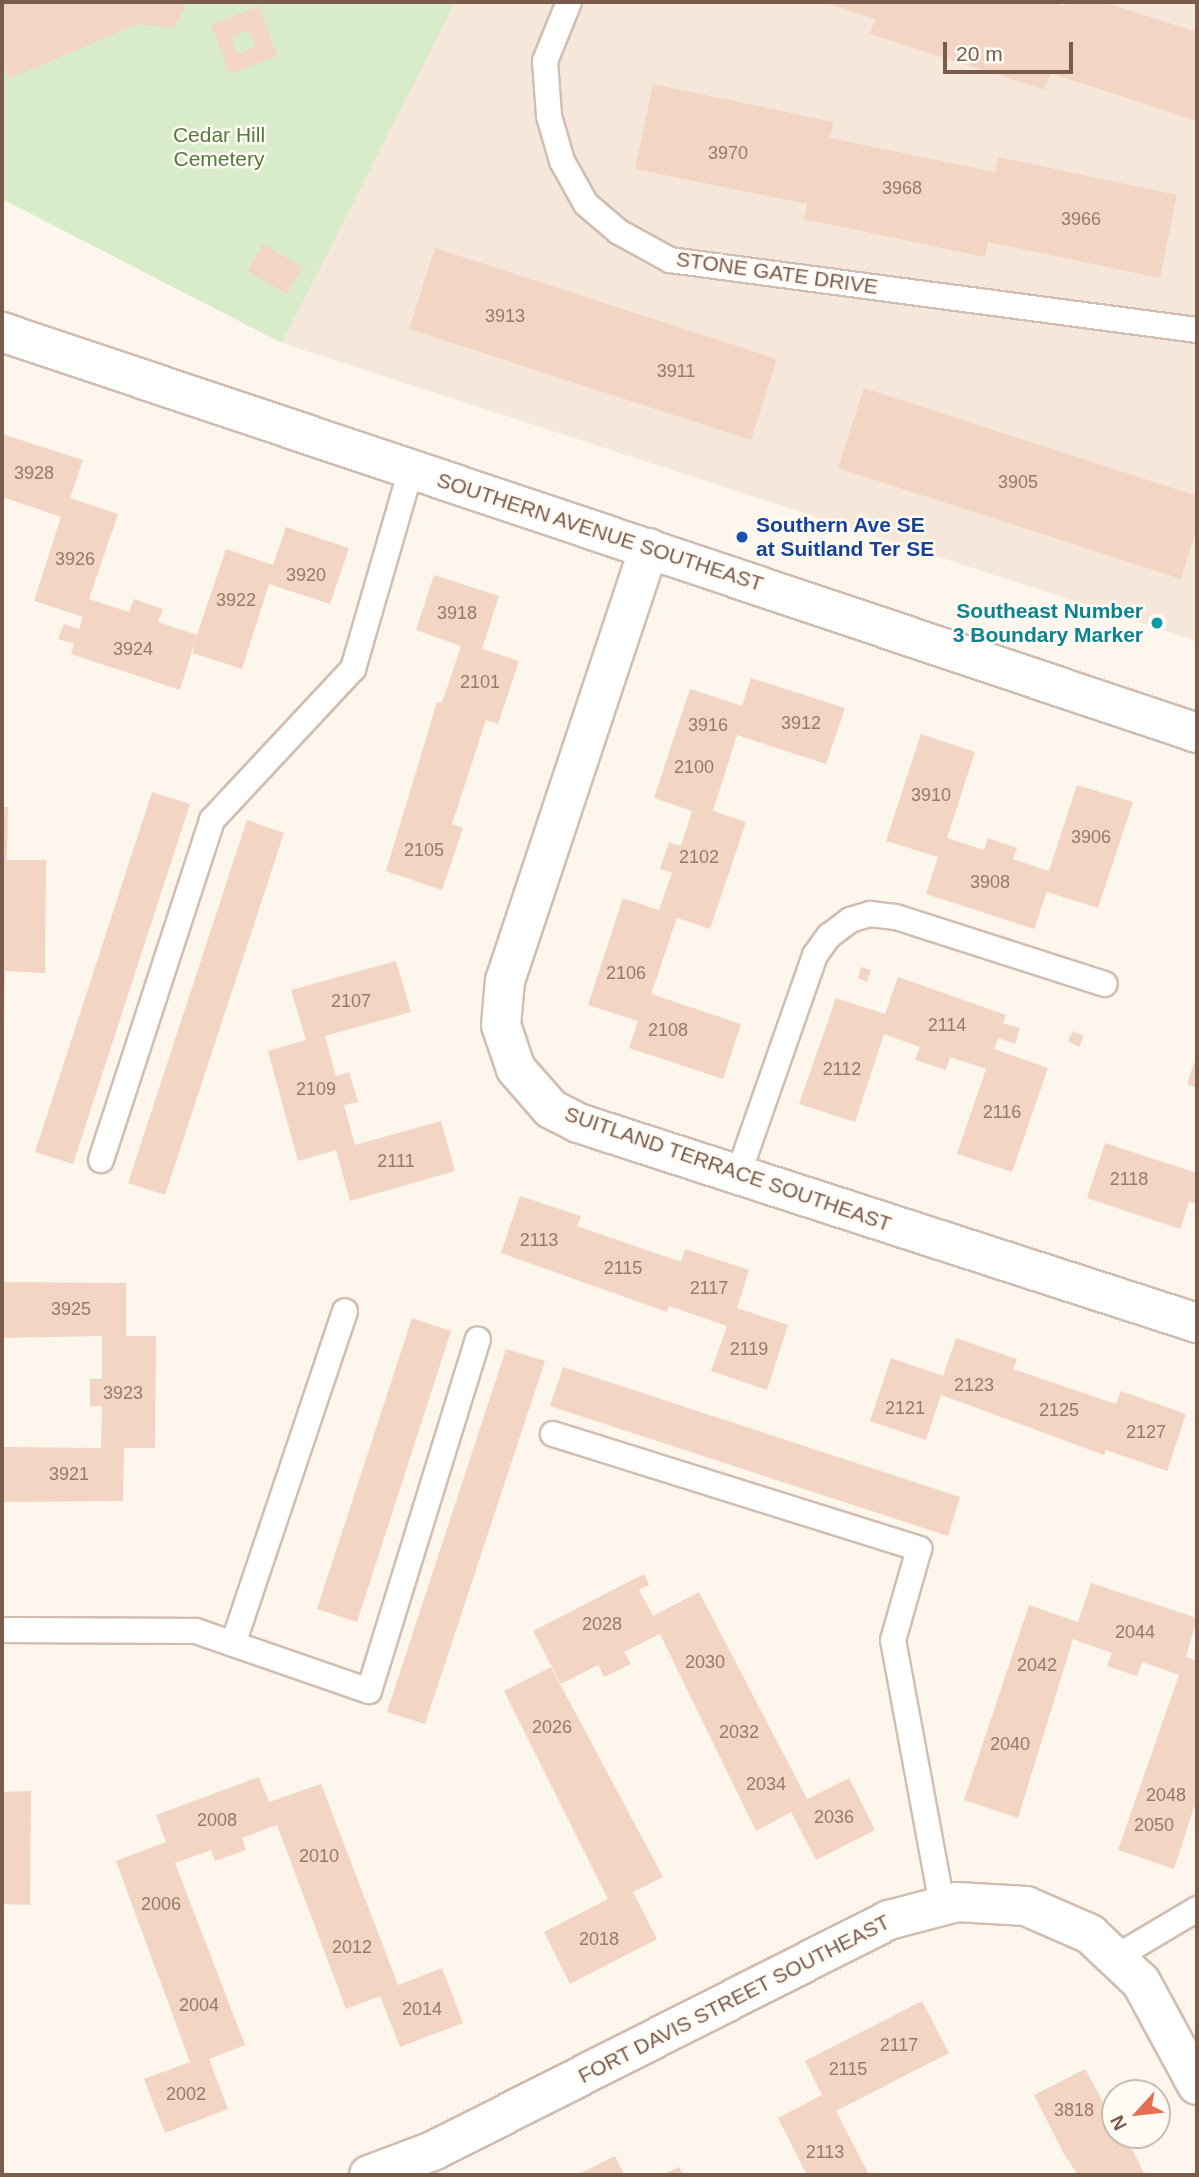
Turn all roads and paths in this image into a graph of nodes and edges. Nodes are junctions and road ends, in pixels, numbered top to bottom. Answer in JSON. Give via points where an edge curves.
{"nodes":[{"id":1,"x":569,"y":2,"type":"edge"},
{"id":2,"x":1197,"y":330,"type":"edge"},
{"id":3,"x":2,"y":332,"type":"edge"},
{"id":4,"x":411,"y":469,"type":"junction"},
{"id":5,"x":649,"y":548,"type":"junction"},
{"id":6,"x":1197,"y":733,"type":"edge"},
{"id":7,"x":1105,"y":984,"type":"dead end"},
{"id":8,"x":101,"y":1160,"type":"dead end"},
{"id":9,"x":738,"y":1175,"type":"junction"},
{"id":10,"x":345,"y":1311,"type":"dead end"},
{"id":11,"x":1197,"y":1323,"type":"edge"},
{"id":12,"x":478,"y":1339,"type":"dead end"},
{"id":13,"x":553,"y":1434,"type":"dead end"},
{"id":14,"x":2,"y":1630,"type":"edge"},
{"id":15,"x":233,"y":1644,"type":"junction"},
{"id":16,"x":942,"y":1904,"type":"junction"},
{"id":17,"x":1197,"y":1909,"type":"edge"},
{"id":18,"x":1112,"y":1951,"type":"junction"},
{"id":19,"x":1197,"y":2085,"type":"edge"},
{"id":20,"x":369,"y":2175,"type":"edge"}],
"edges":[{"from":1,"to":2,"type":"lane","name":"STONE GATE DRIVE","via":[[545,61],[549,117],[562,161],[586,204],[619,232],[670,260]]},
{"from":3,"to":4,"type":"street","name":"SOUTHERN AVENUE SOUTHEAST"},
{"from":4,"to":5,"type":"street","name":"SOUTHERN AVENUE SOUTHEAST"},
{"from":4,"to":8,"type":"lane","via":[[353,669],[212,820]]},
{"from":5,"to":6,"type":"street","name":"SOUTHERN AVENUE SOUTHEAST"},
{"from":5,"to":9,"type":"street","name":"SUITLAND TERRACE SOUTHEAST","via":[[505,980],[501,1026],[516,1069],[551,1109],[579,1123]]},
{"from":7,"to":9,"type":"lane","via":[[896,917],[870,914],[850,920],[829,936],[815,955]]},
{"from":9,"to":11,"type":"street","name":"SUITLAND TERRACE SOUTHEAST"},
{"from":10,"to":15,"type":"lane"},
{"from":12,"to":15,"type":"lane","via":[[369,1691]]},
{"from":13,"to":16,"type":"lane","via":[[919,1549],[893,1640]]},
{"from":14,"to":15,"type":"lane","via":[[196,1631]]},
{"from":16,"to":18,"type":"street","name":"FORT DAVIS STREET SOUTHEAST","via":[[984,1901],[1026,1906],[1075,1925]]},
{"from":16,"to":20,"type":"street","name":"FORT DAVIS STREET SOUTHEAST","via":[[889,1920],[435,2150]]},
{"from":17,"to":18,"type":"lane"},
{"from":18,"to":19,"type":"street","name":"FORT DAVIS STREET SOUTHEAST","via":[[1151,1997]]}]}
